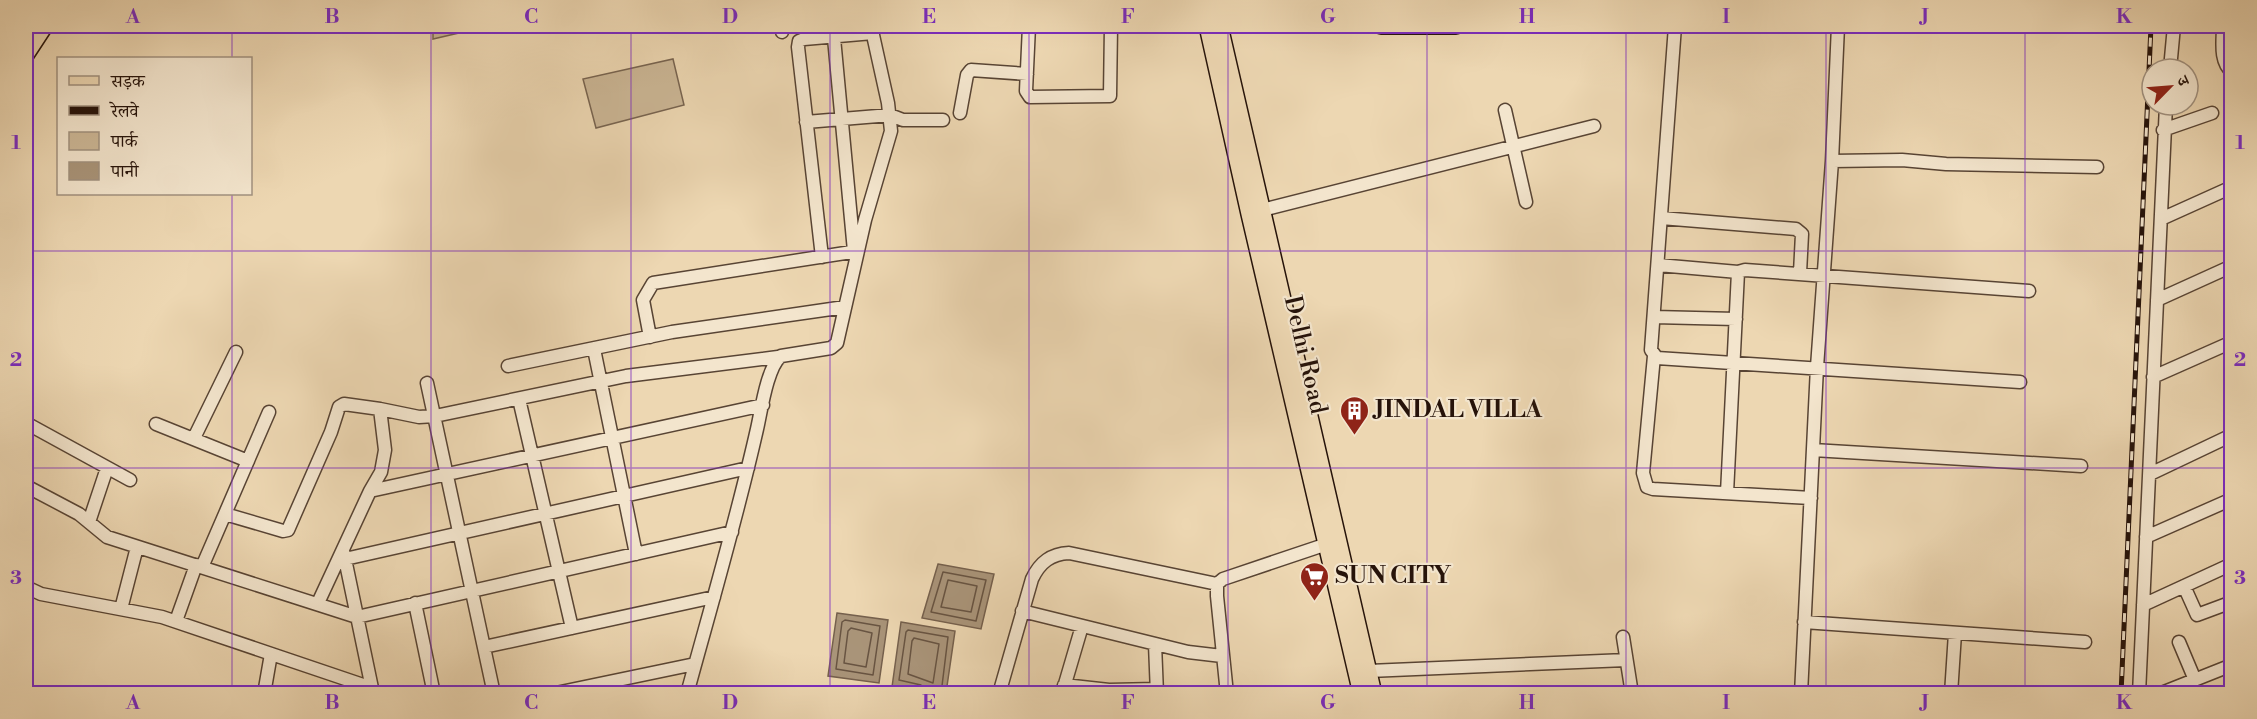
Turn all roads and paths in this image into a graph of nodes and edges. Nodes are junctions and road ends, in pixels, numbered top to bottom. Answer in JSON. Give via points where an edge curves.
{"nodes":[{"id":1,"x":31,"y":26,"type":"edge"},
{"id":2,"x":45,"y":26,"type":"edge"},
{"id":3,"x":1029,"y":26,"type":"edge"},
{"id":4,"x":1111,"y":26,"type":"edge"},
{"id":5,"x":1207,"y":26,"type":"edge"},
{"id":6,"x":1220,"y":26,"type":"edge"},
{"id":7,"x":1381,"y":26,"type":"edge"},
{"id":8,"x":1456,"y":26,"type":"edge"},
{"id":9,"x":1675,"y":26,"type":"edge"},
{"id":10,"x":1838,"y":26,"type":"edge"},
{"id":11,"x":2175,"y":26,"type":"edge"},
{"id":12,"x":2223,"y":26,"type":"edge"},
{"id":13,"x":872,"y":29,"type":"edge"},
{"id":14,"x":26,"y":33,"type":"edge"},
{"id":15,"x":834,"y":38,"type":"junction"},
{"id":16,"x":26,"y":55,"type":"edge"},
{"id":17,"x":2171,"y":57,"type":"edge"},
{"id":18,"x":2232,"y":72,"type":"edge"},
{"id":19,"x":1027,"y":74,"type":"junction"},
{"id":20,"x":1505,"y":110,"type":"dead end"},
{"id":21,"x":960,"y":113,"type":"dead end"},
{"id":22,"x":2212,"y":113,"type":"dead end"},
{"id":23,"x":890,"y":115,"type":"junction"},
{"id":24,"x":2165,"y":117,"type":"edge"},
{"id":25,"x":842,"y":120,"type":"junction"},
{"id":26,"x":943,"y":120,"type":"dead end"},
{"id":27,"x":806,"y":122,"type":"junction"},
{"id":28,"x":1594,"y":126,"type":"dead end"},
{"id":29,"x":2163,"y":130,"type":"junction"},
{"id":30,"x":1513,"y":148,"type":"junction"},
{"id":31,"x":1832,"y":161,"type":"junction"},
{"id":32,"x":2097,"y":167,"type":"dead end"},
{"id":33,"x":2232,"y":187,"type":"edge"},
{"id":34,"x":1526,"y":202,"type":"dead end"},
{"id":35,"x":1262,"y":210,"type":"junction"},
{"id":36,"x":1661,"y":218,"type":"junction"},
{"id":37,"x":2161,"y":219,"type":"junction"},
{"id":38,"x":856,"y":252,"type":"junction"},
{"id":39,"x":822,"y":257,"type":"junction"},
{"id":40,"x":1658,"y":265,"type":"junction"},
{"id":41,"x":2232,"y":266,"type":"edge"},
{"id":42,"x":1738,"y":272,"type":"junction"},
{"id":43,"x":1800,"y":273,"type":"junction"},
{"id":44,"x":1824,"y":277,"type":"junction"},
{"id":45,"x":2029,"y":291,"type":"dead end"},
{"id":46,"x":2157,"y":300,"type":"junction"},
{"id":47,"x":845,"y":307,"type":"junction"},
{"id":48,"x":1654,"y":317,"type":"junction"},
{"id":49,"x":1736,"y":319,"type":"junction"},
{"id":50,"x":650,"y":337,"type":"junction"},
{"id":51,"x":2232,"y":342,"type":"edge"},
{"id":52,"x":594,"y":349,"type":"junction"},
{"id":53,"x":236,"y":352,"type":"dead end"},
{"id":54,"x":1654,"y":356,"type":"junction"},
{"id":55,"x":778,"y":357,"type":"junction"},
{"id":56,"x":1734,"y":363,"type":"junction"},
{"id":57,"x":508,"y":366,"type":"dead end"},
{"id":58,"x":1817,"y":367,"type":"junction"},
{"id":59,"x":2153,"y":377,"type":"junction"},
{"id":60,"x":601,"y":382,"type":"junction"},
{"id":61,"x":2020,"y":382,"type":"dead end"},
{"id":62,"x":427,"y":383,"type":"dead end"},
{"id":63,"x":519,"y":399,"type":"junction"},
{"id":64,"x":763,"y":405,"type":"junction"},
{"id":65,"x":380,"y":409,"type":"junction"},
{"id":66,"x":269,"y":412,"type":"dead end"},
{"id":67,"x":435,"y":417,"type":"junction"},
{"id":68,"x":26,"y":423,"type":"edge"},
{"id":69,"x":156,"y":423,"type":"dead end"},
{"id":70,"x":2232,"y":435,"type":"edge"},
{"id":71,"x":194,"y":438,"type":"junction"},
{"id":72,"x":612,"y":438,"type":"junction"},
{"id":73,"x":1813,"y":450,"type":"junction"},
{"id":74,"x":531,"y":456,"type":"junction"},
{"id":75,"x":248,"y":461,"type":"junction"},
{"id":76,"x":2081,"y":466,"type":"dead end"},
{"id":77,"x":107,"y":468,"type":"junction"},
{"id":78,"x":748,"y":468,"type":"junction"},
{"id":79,"x":2150,"y":474,"type":"junction"},
{"id":80,"x":447,"y":475,"type":"junction"},
{"id":81,"x":130,"y":480,"type":"dead end"},
{"id":82,"x":26,"y":486,"type":"edge"},
{"id":83,"x":370,"y":491,"type":"junction"},
{"id":84,"x":1727,"y":493,"type":"junction"},
{"id":85,"x":624,"y":496,"type":"junction"},
{"id":86,"x":1811,"y":498,"type":"junction"},
{"id":87,"x":2232,"y":499,"type":"edge"},
{"id":88,"x":225,"y":514,"type":"junction"},
{"id":89,"x":544,"y":514,"type":"junction"},
{"id":90,"x":89,"y":522,"type":"junction"},
{"id":91,"x":732,"y":532,"type":"junction"},
{"id":92,"x":460,"y":534,"type":"junction"},
{"id":93,"x":2146,"y":537,"type":"junction"},
{"id":94,"x":1332,"y":543,"type":"junction"},
{"id":95,"x":137,"y":547,"type":"junction"},
{"id":96,"x":344,"y":554,"type":"junction"},
{"id":97,"x":636,"y":554,"type":"junction"},
{"id":98,"x":2232,"y":564,"type":"edge"},
{"id":99,"x":199,"y":566,"type":"junction"},
{"id":100,"x":558,"y":572,"type":"junction"},
{"id":101,"x":1217,"y":584,"type":"junction"},
{"id":102,"x":2184,"y":586,"type":"junction"},
{"id":103,"x":26,"y":587,"type":"edge"},
{"id":104,"x":472,"y":591,"type":"junction"},
{"id":105,"x":714,"y":597,"type":"junction"},
{"id":106,"x":2232,"y":602,"type":"edge"},
{"id":107,"x":318,"y":603,"type":"junction"},
{"id":108,"x":416,"y":603,"type":"junction"},
{"id":109,"x":2143,"y":605,"type":"junction"},
{"id":110,"x":121,"y":609,"type":"junction"},
{"id":111,"x":1022,"y":611,"type":"junction"},
{"id":112,"x":357,"y":616,"type":"junction"},
{"id":113,"x":176,"y":621,"type":"junction"},
{"id":114,"x":1804,"y":622,"type":"junction"},
{"id":115,"x":1082,"y":626,"type":"junction"},
{"id":116,"x":572,"y":628,"type":"junction"},
{"id":117,"x":1955,"y":633,"type":"junction"},
{"id":118,"x":1623,"y":637,"type":"dead end"},
{"id":119,"x":2085,"y":642,"type":"dead end"},
{"id":120,"x":2179,"y":642,"type":"dead end"},
{"id":121,"x":1155,"y":644,"type":"junction"},
{"id":122,"x":484,"y":647,"type":"junction"},
{"id":123,"x":271,"y":654,"type":"junction"},
{"id":124,"x":1222,"y":656,"type":"junction"},
{"id":125,"x":1626,"y":660,"type":"junction"},
{"id":126,"x":695,"y":664,"type":"junction"},
{"id":127,"x":2232,"y":665,"type":"edge"},
{"id":128,"x":1369,"y":671,"type":"junction"},
{"id":129,"x":2195,"y":680,"type":"junction"},
{"id":130,"x":1063,"y":689,"type":"edge"},
{"id":131,"x":372,"y":691,"type":"edge"},
{"id":132,"x":1157,"y":691,"type":"edge"},
{"id":133,"x":1801,"y":692,"type":"edge"},
{"id":134,"x":264,"y":693,"type":"edge"},
{"id":135,"x":434,"y":693,"type":"edge"},
{"id":136,"x":494,"y":693,"type":"edge"},
{"id":137,"x":551,"y":693,"type":"edge"},
{"id":138,"x":690,"y":693,"type":"edge"},
{"id":139,"x":999,"y":693,"type":"edge"},
{"id":140,"x":1227,"y":693,"type":"edge"},
{"id":141,"x":1361,"y":693,"type":"edge"},
{"id":142,"x":1374,"y":693,"type":"edge"},
{"id":143,"x":1632,"y":693,"type":"edge"},
{"id":144,"x":1844,"y":693,"type":"edge"},
{"id":145,"x":1951,"y":693,"type":"edge"},
{"id":146,"x":2139,"y":693,"type":"edge"},
{"id":147,"x":2164,"y":693,"type":"edge"}],
"edges":[{"from":1,"to":14,"type":"main road"},
{"from":2,"to":16,"type":"main road"},
{"from":3,"to":19,"type":"street"},
{"from":4,"to":19,"type":"street","via":[[1110,96],[1030,97],[1026,91]]},
{"from":5,"to":94,"type":"main road","name":"Delhi Road"},
{"from":6,"to":35,"type":"main road","name":"Delhi Road"},
{"from":7,"to":8,"type":"main road"},
{"from":9,"to":36,"type":"street"},
{"from":10,"to":31,"type":"street"},
{"from":11,"to":17,"type":"street"},
{"from":12,"to":18,"type":"street","via":[[2223,58]]},
{"from":13,"to":15,"type":"street"},
{"from":13,"to":23,"type":"street"},
{"from":15,"to":25,"type":"street"},
{"from":15,"to":27,"type":"street","via":[[799,41]]},
{"from":19,"to":21,"type":"street","via":[[971,70]]},
{"from":20,"to":30,"type":"street"},
{"from":22,"to":29,"type":"street"},
{"from":23,"to":25,"type":"street"},
{"from":23,"to":26,"type":"street","via":[[903,120]]},
{"from":23,"to":38,"type":"street","via":[[890,140]]},
{"from":24,"to":29,"type":"street"},
{"from":25,"to":27,"type":"street"},
{"from":25,"to":38,"type":"street"},
{"from":27,"to":39,"type":"street"},
{"from":28,"to":30,"type":"street"},
{"from":29,"to":37,"type":"street"},
{"from":30,"to":34,"type":"street"},
{"from":30,"to":35,"type":"street"},
{"from":31,"to":32,"type":"street"},
{"from":31,"to":44,"type":"street"},
{"from":33,"to":37,"type":"street"},
{"from":35,"to":94,"type":"main road","name":"Delhi Road"},
{"from":36,"to":40,"type":"street"},
{"from":36,"to":43,"type":"street","via":[[1796,229],[1802,234]]},
{"from":37,"to":46,"type":"street"},
{"from":38,"to":39,"type":"street"},
{"from":38,"to":47,"type":"street"},
{"from":39,"to":50,"type":"street","via":[[653,283],[643,300]]},
{"from":40,"to":42,"type":"street"},
{"from":40,"to":48,"type":"street"},
{"from":41,"to":46,"type":"street"},
{"from":42,"to":43,"type":"street"},
{"from":42,"to":49,"type":"street"},
{"from":43,"to":44,"type":"street"},
{"from":44,"to":45,"type":"street"},
{"from":44,"to":58,"type":"street"},
{"from":46,"to":59,"type":"street"},
{"from":47,"to":50,"type":"street"},
{"from":47,"to":55,"type":"street","via":[[835,346]]},
{"from":48,"to":49,"type":"street"},
{"from":48,"to":54,"type":"street"},
{"from":49,"to":56,"type":"street"},
{"from":50,"to":52,"type":"street"},
{"from":51,"to":59,"type":"street"},
{"from":52,"to":57,"type":"street"},
{"from":52,"to":60,"type":"street"},
{"from":53,"to":71,"type":"street"},
{"from":54,"to":56,"type":"street"},
{"from":54,"to":84,"type":"street","via":[[1643,474],[1647,487]]},
{"from":55,"to":60,"type":"street"},
{"from":55,"to":64,"type":"street"},
{"from":56,"to":58,"type":"street"},
{"from":56,"to":84,"type":"street"},
{"from":58,"to":61,"type":"street"},
{"from":58,"to":73,"type":"street"},
{"from":59,"to":79,"type":"street"},
{"from":60,"to":63,"type":"street"},
{"from":60,"to":72,"type":"street"},
{"from":62,"to":67,"type":"street"},
{"from":63,"to":67,"type":"street"},
{"from":63,"to":74,"type":"street"},
{"from":64,"to":72,"type":"street"},
{"from":64,"to":78,"type":"street"},
{"from":65,"to":67,"type":"street"},
{"from":65,"to":83,"type":"street","via":[[385,450],[381,472]]},
{"from":65,"to":88,"type":"street","via":[[341,404],[288,530]]},
{"from":66,"to":75,"type":"street"},
{"from":67,"to":80,"type":"street"},
{"from":68,"to":77,"type":"street"},
{"from":69,"to":71,"type":"street"},
{"from":70,"to":79,"type":"street"},
{"from":71,"to":75,"type":"street"},
{"from":72,"to":74,"type":"street"},
{"from":72,"to":85,"type":"street"},
{"from":73,"to":76,"type":"street"},
{"from":73,"to":86,"type":"street"},
{"from":74,"to":80,"type":"street"},
{"from":74,"to":89,"type":"street"},
{"from":75,"to":88,"type":"street"},
{"from":77,"to":81,"type":"street"},
{"from":77,"to":90,"type":"street"},
{"from":78,"to":85,"type":"street"},
{"from":78,"to":91,"type":"street"},
{"from":79,"to":93,"type":"street"},
{"from":80,"to":83,"type":"street"},
{"from":80,"to":92,"type":"street"},
{"from":82,"to":90,"type":"street"},
{"from":83,"to":96,"type":"street"},
{"from":84,"to":86,"type":"street"},
{"from":85,"to":89,"type":"street"},
{"from":85,"to":97,"type":"street"},
{"from":86,"to":114,"type":"street"},
{"from":87,"to":93,"type":"street"},
{"from":88,"to":99,"type":"street"},
{"from":89,"to":92,"type":"street"},
{"from":89,"to":100,"type":"street"},
{"from":90,"to":95,"type":"street","via":[[107,537]]},
{"from":91,"to":97,"type":"street"},
{"from":91,"to":105,"type":"street"},
{"from":92,"to":96,"type":"street"},
{"from":92,"to":104,"type":"street"},
{"from":93,"to":109,"type":"street"},
{"from":94,"to":101,"type":"street"},
{"from":94,"to":128,"type":"main road","name":"Delhi Road"},
{"from":94,"to":141,"type":"main road","name":"Delhi Road"},
{"from":95,"to":99,"type":"street"},
{"from":95,"to":110,"type":"street"},
{"from":96,"to":107,"type":"street"},
{"from":96,"to":112,"type":"street"},
{"from":97,"to":100,"type":"street"},
{"from":98,"to":102,"type":"street"},
{"from":99,"to":107,"type":"street"},
{"from":99,"to":113,"type":"street"},
{"from":100,"to":104,"type":"street"},
{"from":100,"to":116,"type":"street"},
{"from":101,"to":111,"type":"street","via":[[1069,553],[1056,554],[1036,570]]},
{"from":101,"to":124,"type":"street"},
{"from":102,"to":106,"type":"street","via":[[2198,615]]},
{"from":102,"to":109,"type":"street"},
{"from":103,"to":110,"type":"street","via":[[40,594]]},
{"from":104,"to":108,"type":"street"},
{"from":104,"to":122,"type":"street"},
{"from":105,"to":116,"type":"street"},
{"from":105,"to":126,"type":"street"},
{"from":107,"to":112,"type":"street"},
{"from":108,"to":112,"type":"street"},
{"from":108,"to":135,"type":"street"},
{"from":109,"to":146,"type":"street"},
{"from":110,"to":113,"type":"street"},
{"from":111,"to":115,"type":"street"},
{"from":111,"to":139,"type":"street"},
{"from":112,"to":131,"type":"street"},
{"from":113,"to":123,"type":"street"},
{"from":114,"to":117,"type":"street"},
{"from":114,"to":133,"type":"street"},
{"from":115,"to":121,"type":"street"},
{"from":115,"to":130,"type":"street"},
{"from":116,"to":122,"type":"street"},
{"from":117,"to":119,"type":"street"},
{"from":117,"to":145,"type":"street"},
{"from":118,"to":125,"type":"street"},
{"from":120,"to":129,"type":"street"},
{"from":121,"to":124,"type":"street"},
{"from":121,"to":132,"type":"street"},
{"from":122,"to":136,"type":"street"},
{"from":123,"to":131,"type":"street"},
{"from":123,"to":134,"type":"street"},
{"from":124,"to":140,"type":"street"},
{"from":125,"to":128,"type":"street"},
{"from":125,"to":143,"type":"street"},
{"from":126,"to":137,"type":"street"},
{"from":126,"to":138,"type":"street"},
{"from":127,"to":129,"type":"street"},
{"from":128,"to":142,"type":"main road","name":"Delhi Road"},
{"from":129,"to":147,"type":"street"},
{"from":130,"to":132,"type":"street"},
{"from":133,"to":144,"type":"street"}]}
